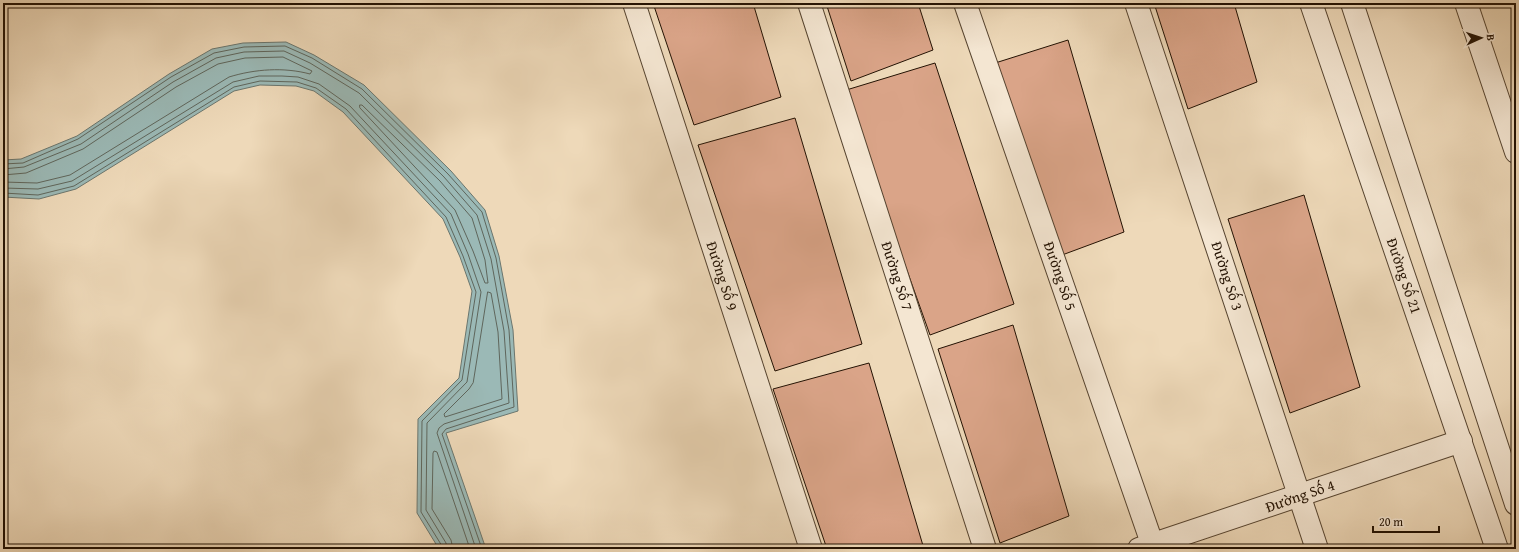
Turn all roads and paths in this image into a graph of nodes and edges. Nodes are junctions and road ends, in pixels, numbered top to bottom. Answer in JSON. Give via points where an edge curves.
{"nodes":[{"id":1,"x":634,"y":3,"type":"edge"},
{"id":2,"x":809,"y":3,"type":"edge"},
{"id":3,"x":966,"y":3,"type":"edge"},
{"id":4,"x":1136,"y":3,"type":"edge"},
{"id":5,"x":1311,"y":3,"type":"edge"},
{"id":6,"x":1352,"y":3,"type":"edge"},
{"id":7,"x":1466,"y":3,"type":"edge"},
{"id":8,"x":1516,"y":152,"type":"edge"},
{"id":9,"x":1461,"y":441,"type":"junction"},
{"id":10,"x":1299,"y":496,"type":"junction"},
{"id":11,"x":1516,"y":504,"type":"edge"},
{"id":12,"x":1148,"y":548,"type":"edge"},
{"id":13,"x":811,"y":549,"type":"edge"},
{"id":14,"x":985,"y":549,"type":"edge"},
{"id":15,"x":1318,"y":549,"type":"edge"},
{"id":16,"x":1497,"y":549,"type":"edge"}],
"edges":[{"from":1,"to":13,"type":"street","name":"Đường Số 9"},
{"from":2,"to":14,"type":"street","name":"Đường Số 7"},
{"from":3,"to":12,"type":"street","name":"Đường Số 5"},
{"from":4,"to":10,"type":"street","name":"Đường Số 3"},
{"from":5,"to":9,"type":"street","name":"Đường Số 21"},
{"from":6,"to":11,"type":"street"},
{"from":7,"to":8,"type":"street"},
{"from":9,"to":10,"type":"street","name":"Đường Số 4"},
{"from":9,"to":16,"type":"street","name":"Đường Số 21"},
{"from":10,"to":12,"type":"street","name":"Đường Số 4"},
{"from":10,"to":15,"type":"street","name":"Đường Số 3"}]}
